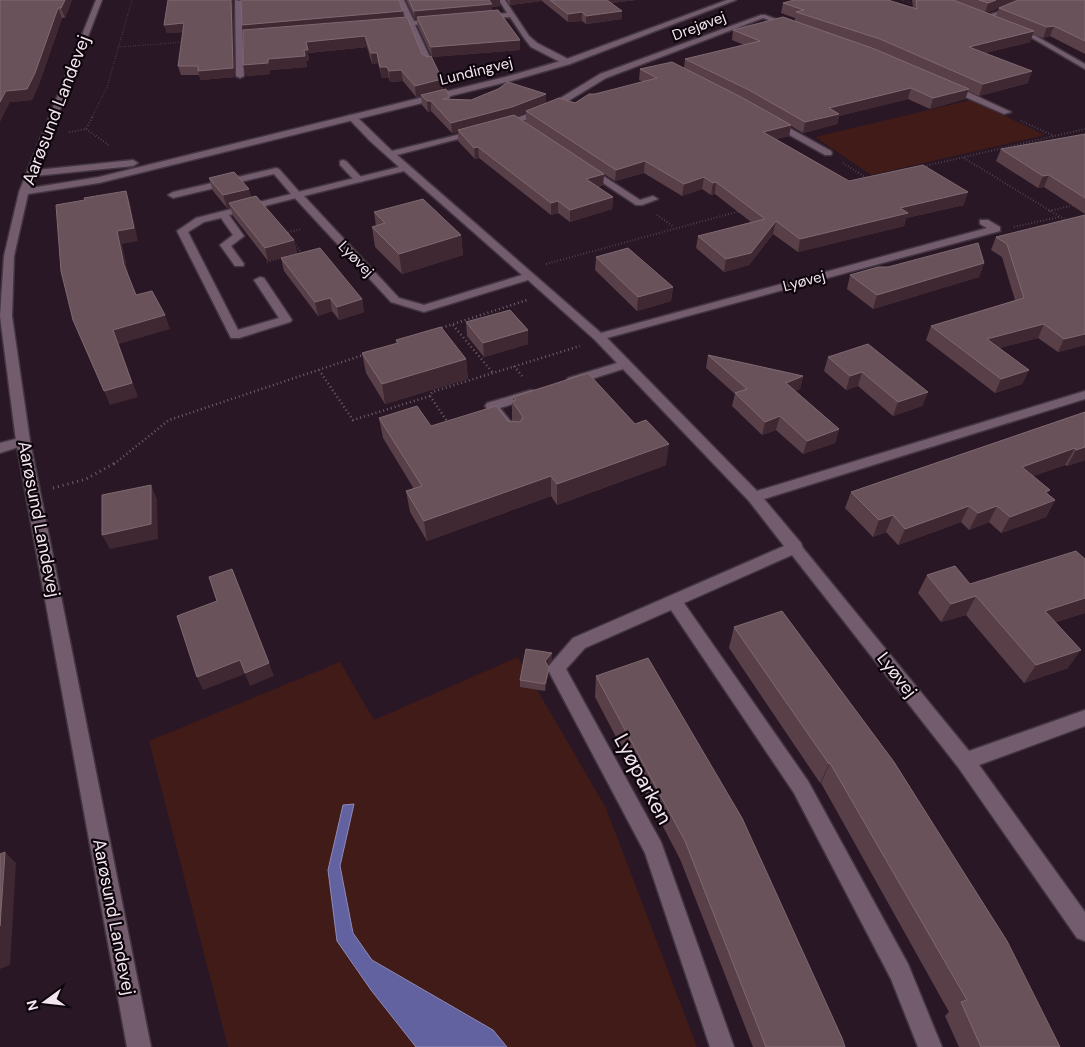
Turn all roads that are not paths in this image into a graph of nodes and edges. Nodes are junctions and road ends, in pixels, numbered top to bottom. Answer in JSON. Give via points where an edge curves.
{"nodes":[{"id":1,"x":99,"y":0,"type":"edge"},
{"id":2,"x":401,"y":0,"type":"edge"},
{"id":3,"x":502,"y":0,"type":"edge"},
{"id":4,"x":733,"y":0,"type":"edge"},
{"id":5,"x":1014,"y":0,"type":"edge"},
{"id":6,"x":1031,"y":0,"type":"edge"},
{"id":7,"x":238,"y":2,"type":"dead end"},
{"id":8,"x":1024,"y":4,"type":"junction"},
{"id":9,"x":976,"y":14,"type":"edge"},
{"id":10,"x":512,"y":15,"type":"junction"},
{"id":11,"x":984,"y":17,"type":"junction"},
{"id":12,"x":476,"y":18,"type":"edge"},
{"id":13,"x":448,"y":20,"type":"edge"},
{"id":14,"x":412,"y":23,"type":"junction"},
{"id":15,"x":1001,"y":24,"type":"edge"},
{"id":16,"x":383,"y":26,"type":"edge"},
{"id":17,"x":1009,"y":27,"type":"edge"},
{"id":18,"x":796,"y":28,"type":"edge"},
{"id":19,"x":248,"y":36,"type":"edge"},
{"id":20,"x":239,"y":37,"type":"junction"},
{"id":21,"x":652,"y":58,"type":"junction"},
{"id":22,"x":1081,"y":61,"type":"edge"},
{"id":23,"x":566,"y":62,"type":"junction"},
{"id":24,"x":660,"y":62,"type":"dead end"},
{"id":25,"x":429,"y":64,"type":"edge"},
{"id":26,"x":1085,"y":67,"type":"edge"},
{"id":27,"x":240,"y":76,"type":"dead end"},
{"id":28,"x":940,"y":82,"type":"edge"},
{"id":29,"x":1006,"y":112,"type":"road end"},
{"id":30,"x":352,"y":117,"type":"junction"},
{"id":31,"x":768,"y":119,"type":"edge"},
{"id":32,"x":497,"y":126,"type":"edge"},
{"id":33,"x":487,"y":128,"type":"edge"},
{"id":34,"x":828,"y":153,"type":"road end"},
{"id":35,"x":390,"y":154,"type":"junction"},
{"id":36,"x":189,"y":156,"type":"junction"},
{"id":37,"x":343,"y":164,"type":"dead end"},
{"id":38,"x":582,"y":165,"type":"edge"},
{"id":39,"x":406,"y":168,"type":"junction"},
{"id":40,"x":30,"y":174,"type":"junction"},
{"id":41,"x":359,"y":180,"type":"junction"},
{"id":42,"x":24,"y":192,"type":"junction"},
{"id":43,"x":173,"y":195,"type":"dead end"},
{"id":44,"x":297,"y":195,"type":"junction"},
{"id":45,"x":652,"y":199,"type":"dead end"},
{"id":46,"x":223,"y":214,"type":"junction"},
{"id":47,"x":984,"y":222,"type":"dead end"},
{"id":48,"x":239,"y":264,"type":"road end"},
{"id":49,"x":527,"y":273,"type":"junction"},
{"id":50,"x":260,"y":280,"type":"dead end"},
{"id":51,"x":599,"y":337,"type":"junction"},
{"id":52,"x":626,"y":364,"type":"junction"},
{"id":53,"x":563,"y":384,"type":"edge"},
{"id":54,"x":540,"y":391,"type":"edge"},
{"id":55,"x":1085,"y":395,"type":"edge"},
{"id":56,"x":515,"y":437,"type":"edge"},
{"id":57,"x":23,"y":441,"type":"junction"},
{"id":58,"x":0,"y":448,"type":"edge"},
{"id":59,"x":754,"y":497,"type":"junction"},
{"id":60,"x":796,"y":548,"type":"junction"},
{"id":61,"x":675,"y":603,"type":"junction"},
{"id":62,"x":1085,"y":718,"type":"edge"},
{"id":63,"x":965,"y":761,"type":"junction"},
{"id":64,"x":1085,"y":930,"type":"edge"},
{"id":65,"x":139,"y":1047,"type":"edge"},
{"id":66,"x":722,"y":1047,"type":"edge"},
{"id":67,"x":930,"y":1047,"type":"edge"}],
"edges":[{"from":1,"to":40,"type":"street","name":"Aarøsund Landevej"},
{"from":2,"to":14,"type":"street"},
{"from":3,"to":10,"type":"street"},
{"from":4,"to":23,"type":"street","name":"Lundingvej"},
{"from":5,"to":8,"type":"street"},
{"from":6,"to":8,"type":"street"},
{"from":7,"to":20,"type":"street"},
{"from":8,"to":11,"type":"street"},
{"from":9,"to":11,"type":"street"},
{"from":10,"to":12,"type":"street"},
{"from":10,"to":23,"type":"street","via":[[534,45]]},
{"from":11,"to":15,"type":"street"},
{"from":13,"to":14,"type":"street"},
{"from":14,"to":16,"type":"street"},
{"from":14,"to":25,"type":"street"},
{"from":17,"to":22,"type":"street"},
{"from":18,"to":21,"type":"street","name":"Drejøvej","via":[[763,16]]},
{"from":19,"to":20,"type":"street"},
{"from":20,"to":27,"type":"street"},
{"from":21,"to":24,"type":"street","name":"Drejøvej"},
{"from":21,"to":32,"type":"street","name":"Drejøvej","via":[[604,76],[520,123]]},
{"from":22,"to":26,"type":"street"},
{"from":23,"to":30,"type":"street","name":"Lundingvej"},
{"from":28,"to":29,"type":"street"},
{"from":30,"to":35,"type":"street","name":"Lyøvej"},
{"from":30,"to":36,"type":"street","name":"Lundingvej"},
{"from":31,"to":34,"type":"street"},
{"from":33,"to":35,"type":"street"},
{"from":35,"to":39,"type":"street","name":"Lyøvej"},
{"from":36,"to":40,"type":"street","name":"Lundingvej"},
{"from":36,"to":42,"type":"street","name":"Lundingvej","via":[[98,180]]},
{"from":37,"to":41,"type":"street"},
{"from":38,"to":45,"type":"street","via":[[639,203]]},
{"from":39,"to":41,"type":"street"},
{"from":39,"to":49,"type":"street","name":"Lyøvej"},
{"from":40,"to":42,"type":"street","name":"Aarøsund Landevej"},
{"from":41,"to":44,"type":"street"},
{"from":42,"to":57,"type":"street","name":"Aarøsund Landevej","via":[[9,256],[6,316]]},
{"from":43,"to":44,"type":"street","name":"Lyøvej","via":[[276,171]]},
{"from":44,"to":46,"type":"street"},
{"from":44,"to":49,"type":"street","name":"Lyøvej","via":[[395,300],[424,309]]},
{"from":46,"to":48,"type":"street","via":[[239,236],[225,245]]},
{"from":46,"to":50,"type":"street","via":[[200,220],[182,232],[235,335],[286,320]]},
{"from":47,"to":51,"type":"street","name":"Lyøvej","via":[[996,229]]},
{"from":49,"to":51,"type":"street","name":"Lyøvej"},
{"from":51,"to":52,"type":"street","name":"Lyøvej"},
{"from":52,"to":53,"type":"street"},
{"from":52,"to":59,"type":"street","name":"Lyøvej"},
{"from":54,"to":56,"type":"street","via":[[492,406]]},
{"from":55,"to":59,"type":"street"},
{"from":57,"to":58,"type":"street"},
{"from":57,"to":65,"type":"street","name":"Aarøsund Landevej"},
{"from":59,"to":60,"type":"street","name":"Lyøvej"},
{"from":60,"to":61,"type":"street","name":"Lyøparken"},
{"from":60,"to":63,"type":"street","name":"Lyøvej"},
{"from":61,"to":66,"type":"street","name":"Lyøparken","via":[[579,643],[556,668],[654,850]]},
{"from":61,"to":67,"type":"street","via":[[801,787],[900,972]]},
{"from":62,"to":63,"type":"street"},
{"from":63,"to":64,"type":"street","name":"Lyøvej"}]}
